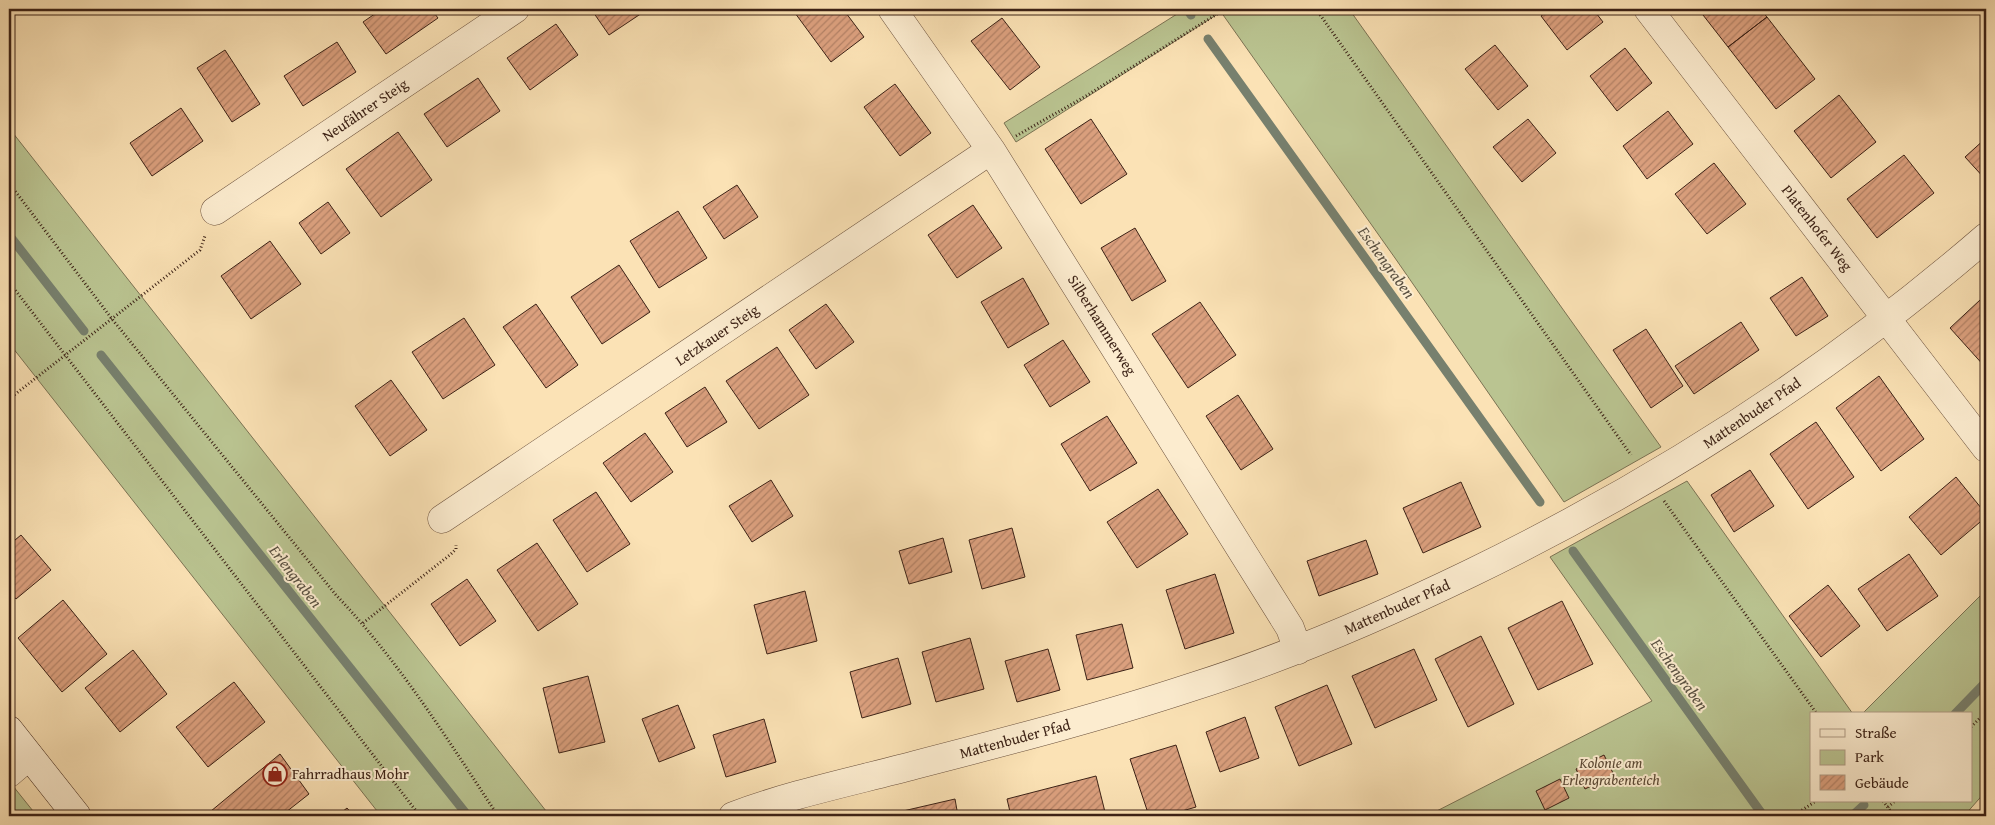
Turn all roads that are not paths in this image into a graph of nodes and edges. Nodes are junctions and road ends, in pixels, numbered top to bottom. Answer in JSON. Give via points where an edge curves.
{"nodes":[{"id":1,"x":515,"y":9,"type":"edge"},
{"id":2,"x":892,"y":9,"type":"edge"},
{"id":3,"x":1648,"y":9,"type":"edge"},
{"id":4,"x":991,"y":150,"type":"junction"},
{"id":5,"x":215,"y":211,"type":"road end"},
{"id":6,"x":1986,"y":237,"type":"edge"},
{"id":7,"x":1887,"y":320,"type":"junction"},
{"id":8,"x":1986,"y":448,"type":"edge"},
{"id":9,"x":442,"y":518,"type":"road end"},
{"id":10,"x":1298,"y":650,"type":"junction"},
{"id":11,"x":9,"y":730,"type":"edge"},
{"id":12,"x":19,"y":765,"type":"edge"},
{"id":13,"x":78,"y":816,"type":"edge"},
{"id":14,"x":733,"y":816,"type":"edge"}],
"edges":[{"from":1,"to":5,"type":"street","name":"Neufährer Steig"},
{"from":2,"to":4,"type":"street","name":"Silberhammerweg"},
{"from":3,"to":7,"type":"street","name":"Platenhofer Weg"},
{"from":4,"to":9,"type":"street","name":"Letzkauer Steig"},
{"from":4,"to":10,"type":"street","name":"Silberhammerweg","via":[[1290,628]]},
{"from":6,"to":7,"type":"street","name":"Mattenbuder Pfad"},
{"from":7,"to":8,"type":"street","name":"Platenhofer Weg"},
{"from":7,"to":10,"type":"street","name":"Mattenbuder Pfad","via":[[1772,402],[1648,479],[1515,552],[1391,612]]},
{"from":10,"to":14,"type":"street","name":"Mattenbuder Pfad","via":[[1194,687],[1049,731],[827,788]]},
{"from":11,"to":12,"type":"street"},
{"from":12,"to":13,"type":"street"}]}
